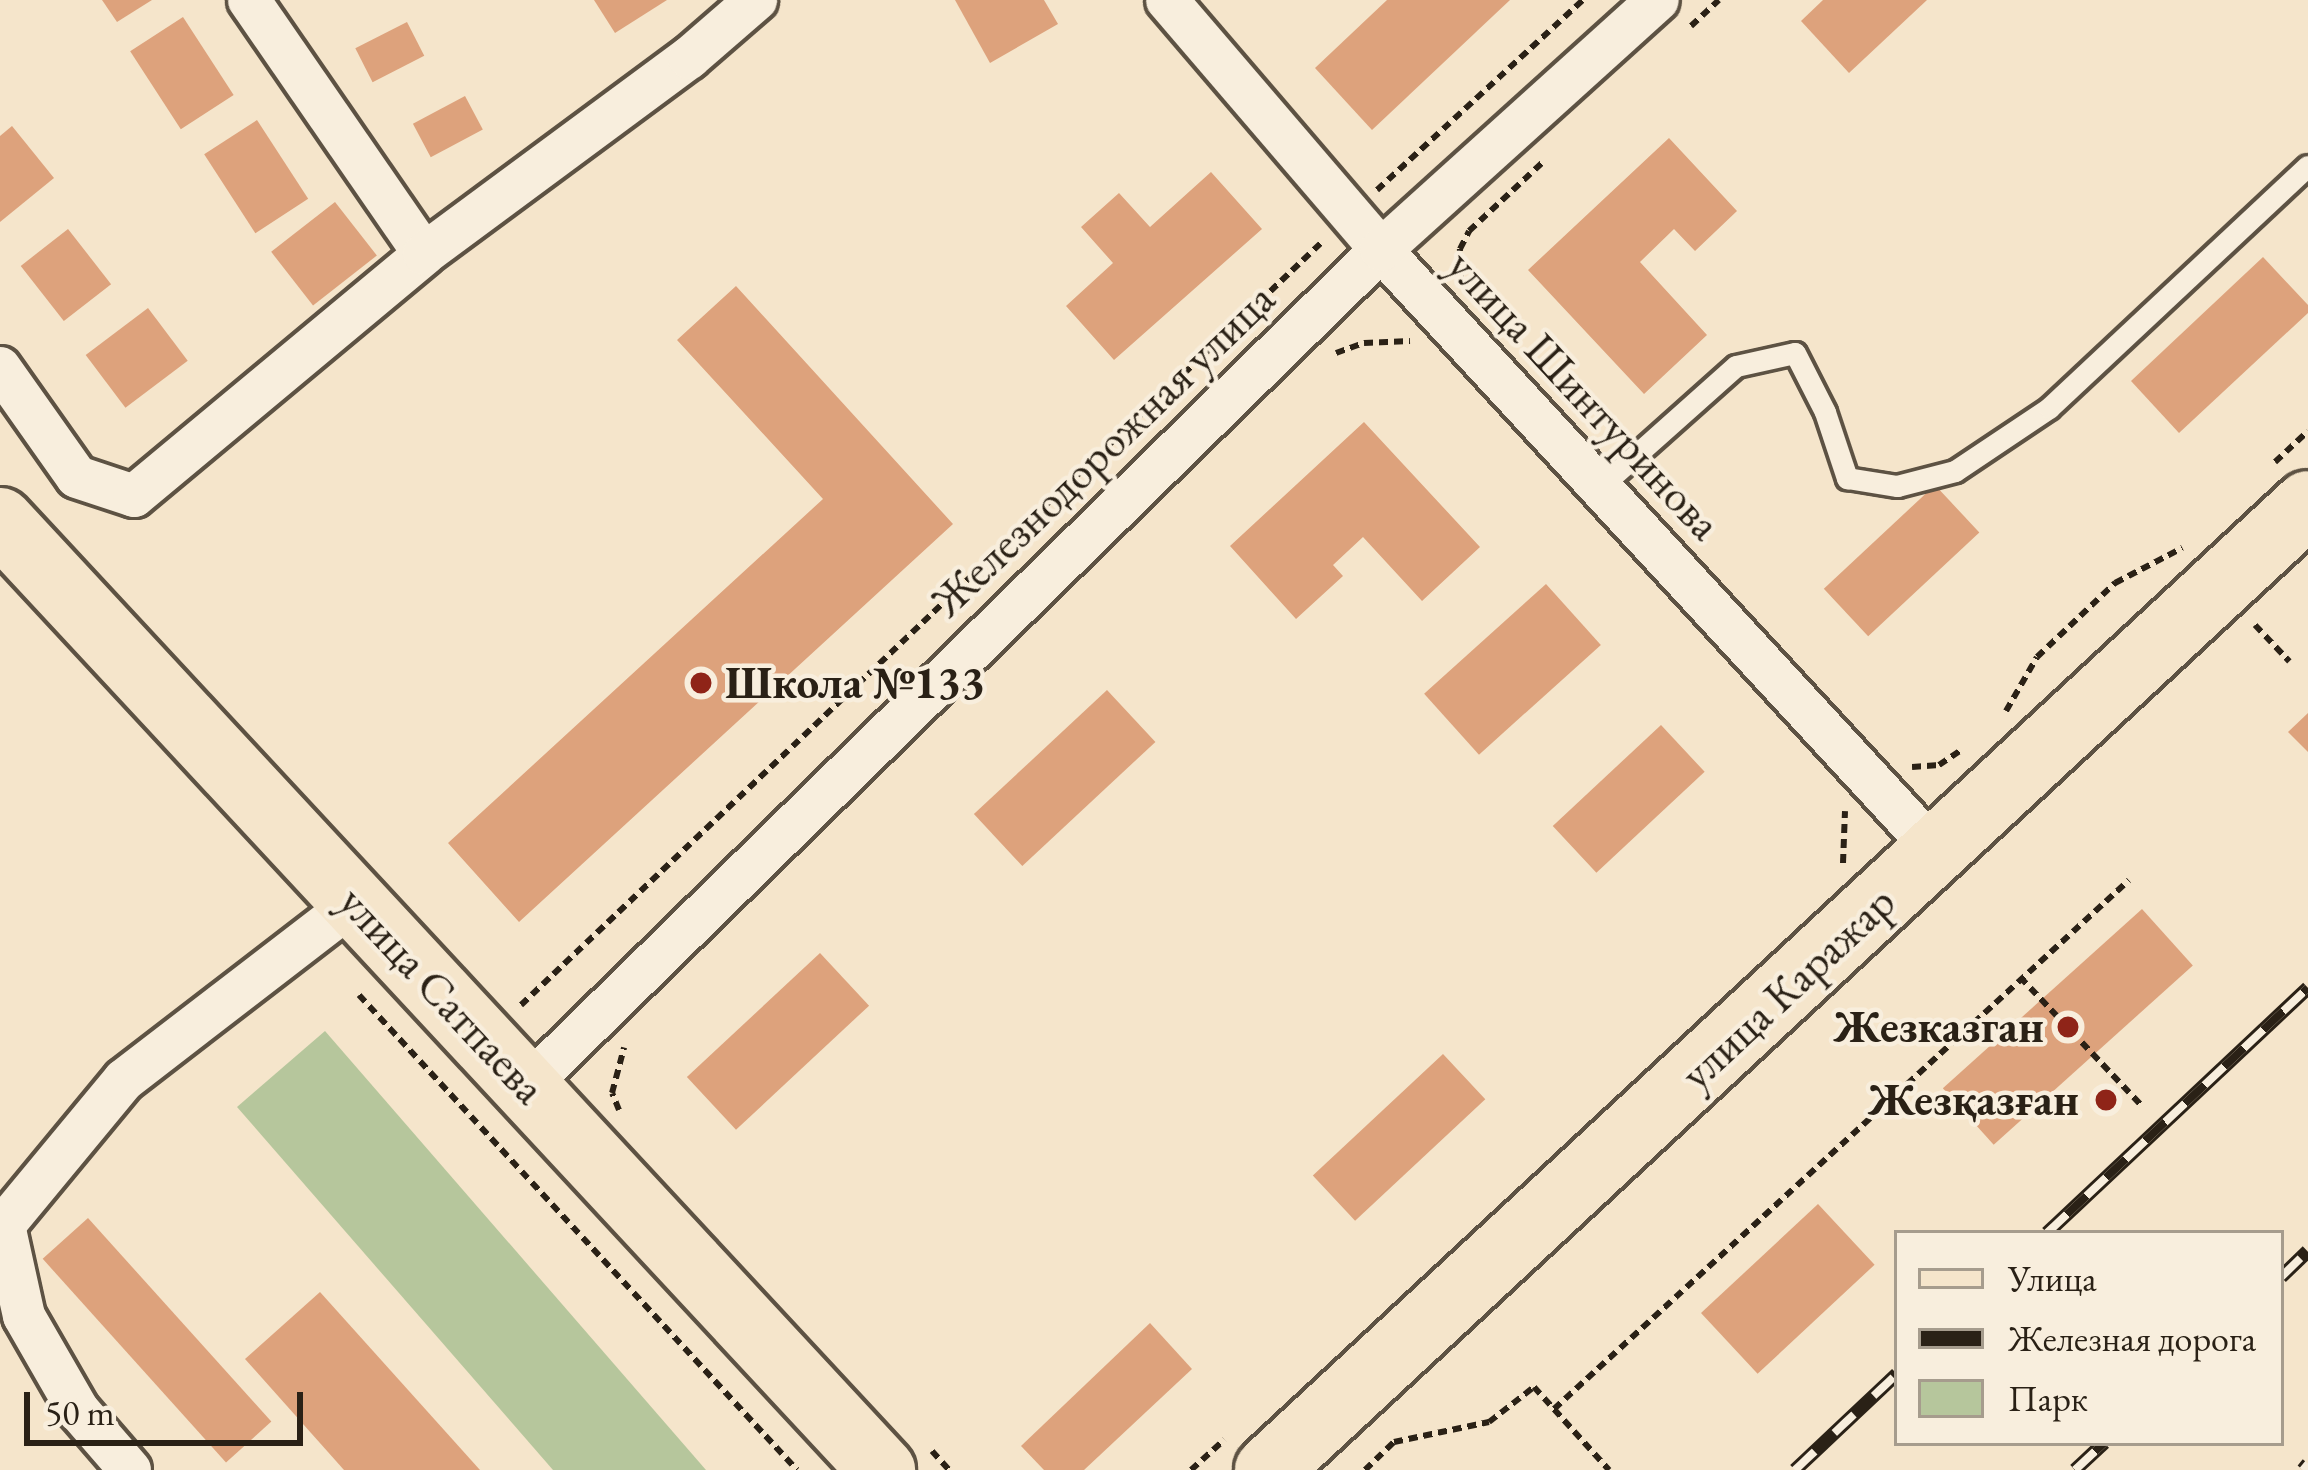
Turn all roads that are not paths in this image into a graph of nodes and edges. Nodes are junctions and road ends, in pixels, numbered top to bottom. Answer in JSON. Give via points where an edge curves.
{"nodes":[{"id":1,"x":249,"y":0,"type":"edge"},
{"id":2,"x":756,"y":0,"type":"edge"},
{"id":3,"x":1167,"y":0,"type":"edge"},
{"id":4,"x":1672,"y":15,"type":"edge"},
{"id":5,"x":2308,"y":166,"type":"edge"},
{"id":6,"x":1381,"y":250,"type":"junction"},
{"id":7,"x":424,"y":254,"type":"junction"},
{"id":8,"x":0,"y":368,"type":"edge"},
{"id":9,"x":1600,"y":487,"type":"junction"},
{"id":10,"x":2285,"y":489,"type":"edge"},
{"id":11,"x":0,"y":521,"type":"edge"},
{"id":12,"x":1936,"y":850,"type":"junction"},
{"id":13,"x":355,"y":902,"type":"junction"},
{"id":14,"x":484,"y":1070,"type":"junction"},
{"id":15,"x":2,"y":1226,"type":"edge"},
{"id":16,"x":900,"y":1453,"type":"edge"},
{"id":17,"x":1247,"y":1454,"type":"edge"},
{"id":18,"x":130,"y":1470,"type":"edge"}],
"edges":[{"from":1,"to":7,"type":"street"},
{"from":2,"to":7,"type":"street"},
{"from":3,"to":6,"type":"street","name":"улица Шинтуринова"},
{"from":4,"to":6,"type":"street","name":"Железнодорожная улица"},
{"from":5,"to":9,"type":"lane","via":[[2050,408],[1954,471],[1897,486],[1847,478],[1795,353],[1736,366]]},
{"from":6,"to":9,"type":"street","name":"улица Шинтуринова"},
{"from":6,"to":14,"type":"street","name":"Железнодорожная улица"},
{"from":7,"to":8,"type":"street","via":[[134,496],[77,477]]},
{"from":9,"to":12,"type":"street","name":"улица Шинтуринова"},
{"from":10,"to":12,"type":"main road","name":"улица Каражар"},
{"from":11,"to":13,"type":"main road","name":"улица Сатпаева"},
{"from":12,"to":17,"type":"main road","name":"улица Каражар"},
{"from":13,"to":14,"type":"main road","name":"улица Сатпаева"},
{"from":13,"to":15,"type":"street","via":[[124,1080]]},
{"from":14,"to":16,"type":"main road","name":"улица Сатпаева"},
{"from":15,"to":18,"type":"street","via":[[24,1316],[78,1410]]}]}
